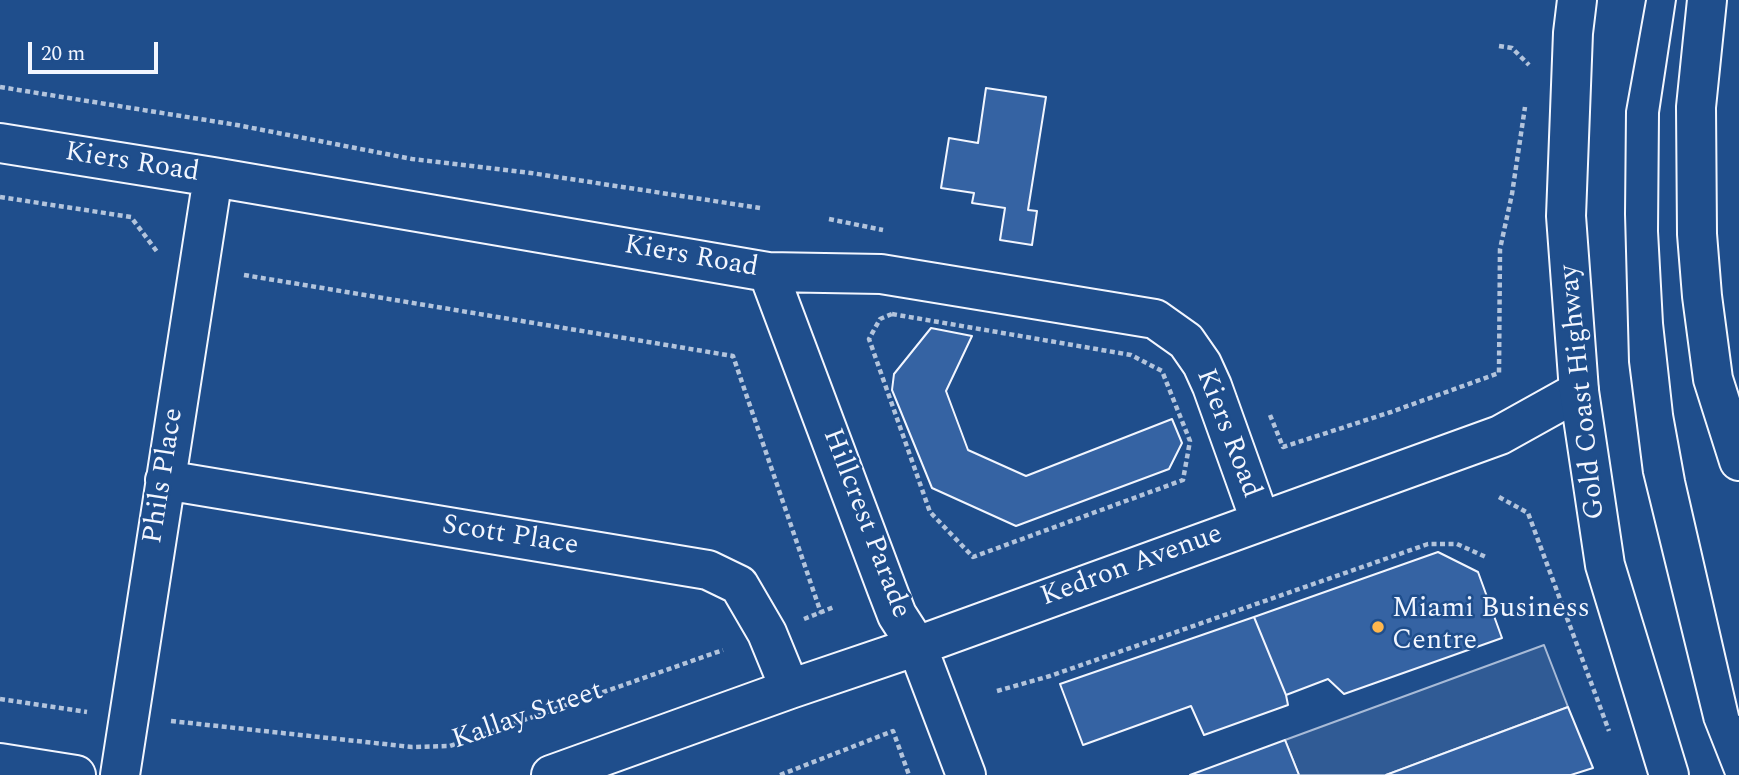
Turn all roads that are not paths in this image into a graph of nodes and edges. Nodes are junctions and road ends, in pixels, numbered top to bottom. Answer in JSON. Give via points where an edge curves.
{"nodes":[{"id":1,"x":1577,"y":0,"type":"edge"},
{"id":2,"x":1707,"y":0,"type":"edge"},
{"id":3,"x":0,"y":143,"type":"edge"},
{"id":4,"x":213,"y":177,"type":"junction"},
{"id":5,"x":768,"y":272,"type":"junction"},
{"id":6,"x":1579,"y":391,"type":"junction"},
{"id":7,"x":1739,"y":461,"type":"edge"},
{"id":8,"x":165,"y":480,"type":"junction"},
{"id":9,"x":1260,"y":520,"type":"junction"},
{"id":10,"x":917,"y":646,"type":"junction"},
{"id":11,"x":790,"y":689,"type":"junction"},
{"id":12,"x":0,"y":763,"type":"edge"},
{"id":13,"x":76,"y":775,"type":"edge"},
{"id":14,"x":120,"y":775,"type":"edge"},
{"id":15,"x":551,"y":775,"type":"edge"},
{"id":16,"x":965,"y":775,"type":"edge"},
{"id":17,"x":1669,"y":775,"type":"edge"}],
"edges":[{"from":1,"to":6,"type":"main road","name":"Gold Coast Highway","via":[[1566,216]]},
{"from":2,"to":7,"type":"main road","via":[[1696,107],[1697,234],[1713,379]]},
{"from":3,"to":4,"type":"main road","name":"Kiers Road"},
{"from":4,"to":5,"type":"main road","name":"Kiers Road"},
{"from":4,"to":8,"type":"main road","name":"Phils Place"},
{"from":5,"to":9,"type":"main road","name":"Kiers Road","via":[[881,274],[1154,319],[1186,341],[1202,364]]},
{"from":5,"to":10,"type":"main road","name":"Hillcrest Parade","via":[[897,615]]},
{"from":6,"to":9,"type":"main road","name":"Kedron Avenue","via":[[1500,435]]},
{"from":6,"to":17,"type":"main road","name":"Gold Coast Highway","via":[[1605,565]]},
{"from":8,"to":11,"type":"main road","name":"Scott Place","via":[[708,570],[739,584],[768,633]]},
{"from":8,"to":14,"type":"main road","name":"Phils Place"},
{"from":9,"to":10,"type":"main road","name":"Kedron Avenue"},
{"from":10,"to":11,"type":"main road"},
{"from":10,"to":16,"type":"main road","name":"Hillcrest Parade"},
{"from":11,"to":15,"type":"main road"},
{"from":12,"to":13,"type":"main road"}]}
